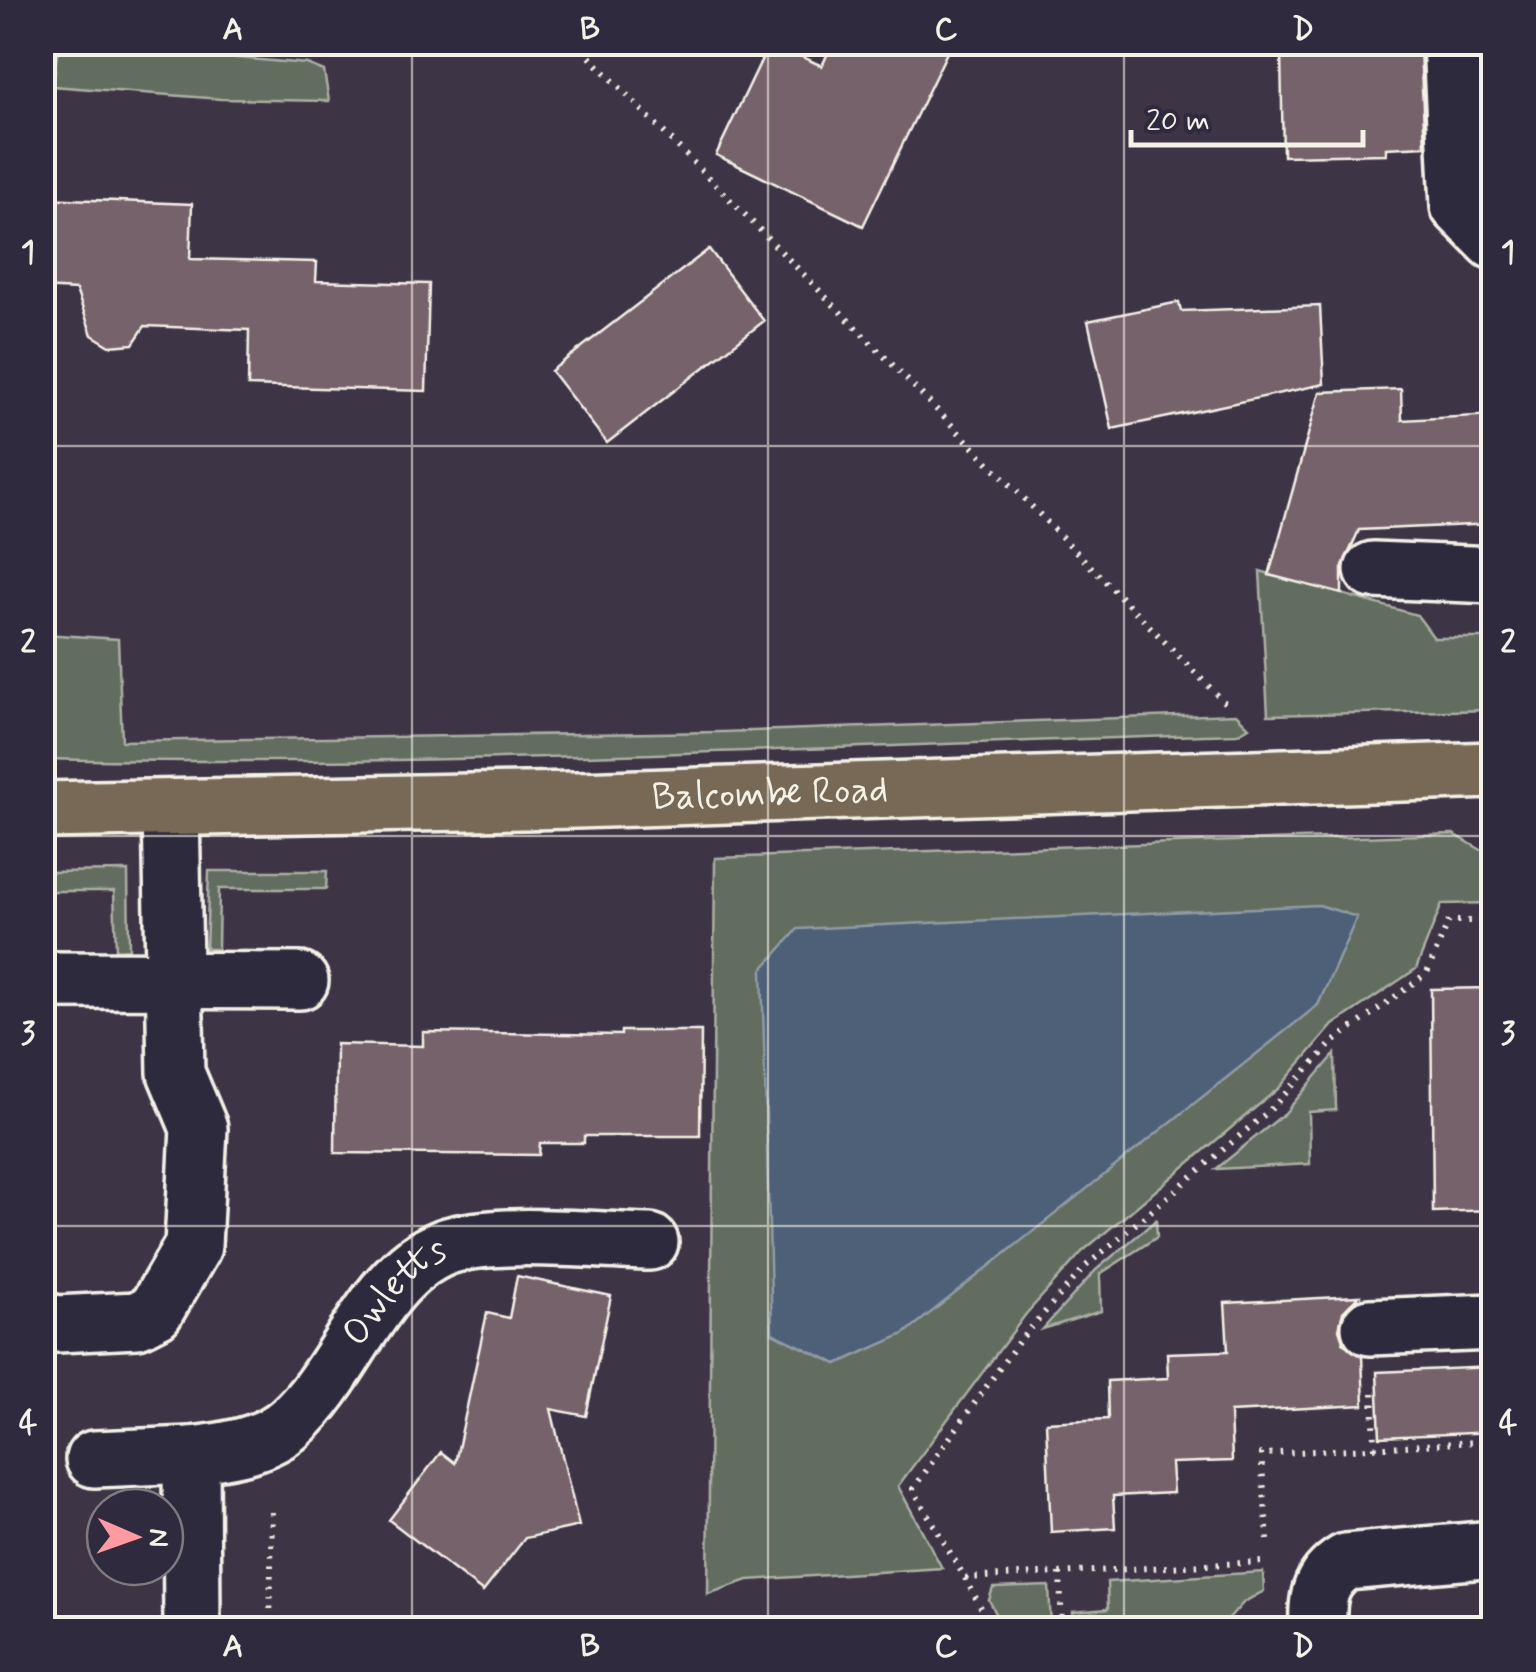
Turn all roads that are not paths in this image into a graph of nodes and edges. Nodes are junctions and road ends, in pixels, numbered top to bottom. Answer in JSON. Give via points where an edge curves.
{"nodes":[{"id":1,"x":1450,"y":42,"type":"edge"},
{"id":2,"x":1494,"y":241,"type":"edge"},
{"id":3,"x":1373,"y":570,"type":"dead end"},
{"id":4,"x":1494,"y":575,"type":"edge"},
{"id":5,"x":1494,"y":770,"type":"edge"},
{"id":6,"x":171,"y":808,"type":"junction"},
{"id":7,"x":42,"y":810,"type":"edge"},
{"id":8,"x":42,"y":980,"type":"edge"},
{"id":9,"x":174,"y":981,"type":"junction"},
{"id":10,"x":300,"y":981,"type":"dead end"},
{"id":11,"x":650,"y":1242,"type":"dead end"},
{"id":12,"x":42,"y":1320,"type":"edge"},
{"id":13,"x":1494,"y":1322,"type":"edge"},
{"id":14,"x":1370,"y":1327,"type":"dead end"},
{"id":15,"x":191,"y":1455,"type":"junction"},
{"id":16,"x":94,"y":1459,"type":"dead end"},
{"id":17,"x":1494,"y":1549,"type":"edge"},
{"id":18,"x":192,"y":1630,"type":"edge"},
{"id":19,"x":1318,"y":1630,"type":"edge"}],
"edges":[{"from":1,"to":2,"type":"street","via":[[1459,206]]},
{"from":3,"to":4,"type":"street"},
{"from":5,"to":6,"type":"main road","name":"Balcombe Road"},
{"from":6,"to":7,"type":"main road","name":"Balcombe Road"},
{"from":6,"to":9,"type":"street"},
{"from":8,"to":9,"type":"street"},
{"from":9,"to":10,"type":"street"},
{"from":9,"to":12,"type":"street","via":[[176,1073],[199,1128],[194,1246],[155,1312],[136,1320]]},
{"from":11,"to":15,"type":"street","name":"Owletts","via":[[473,1240],[444,1248],[392,1287],[291,1423],[260,1440]]},
{"from":13,"to":14,"type":"street"},
{"from":15,"to":16,"type":"street","name":"Owletts"},
{"from":15,"to":18,"type":"street"},
{"from":17,"to":19,"type":"street","via":[[1346,1562],[1319,1589]]}]}
